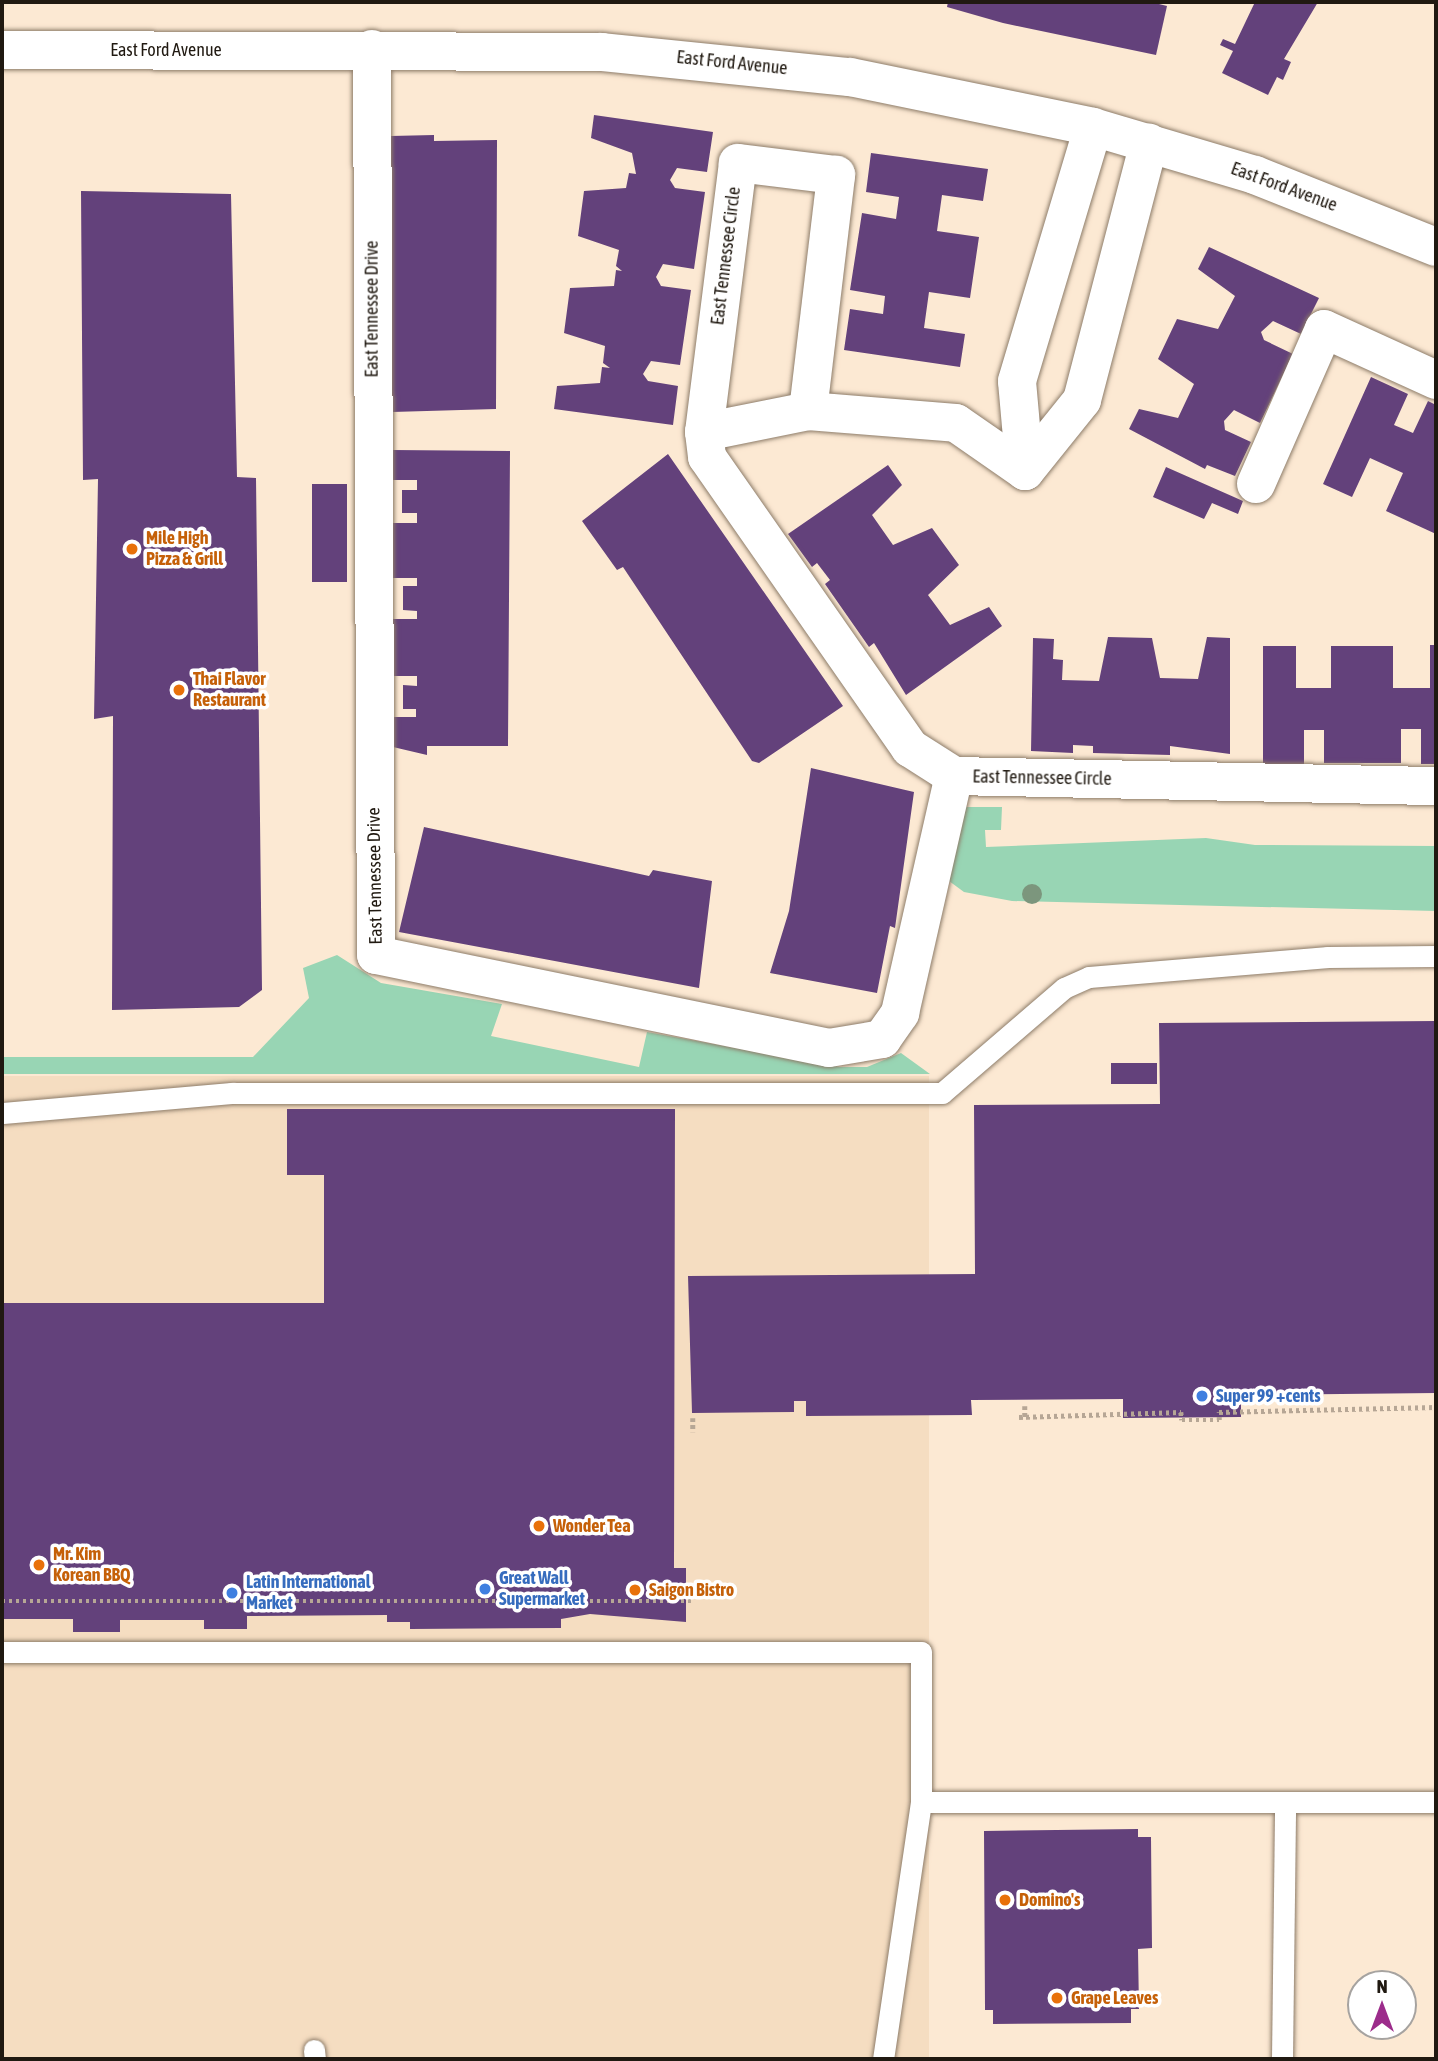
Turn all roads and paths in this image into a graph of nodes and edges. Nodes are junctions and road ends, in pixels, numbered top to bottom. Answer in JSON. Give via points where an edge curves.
{"nodes":[{"id":1,"x":372,"y":49,"type":"junction"},
{"id":2,"x":2,"y":50,"type":"edge"},
{"id":3,"x":1093,"y":127,"type":"junction"},
{"id":4,"x":1149,"y":143,"type":"junction"},
{"id":5,"x":1436,"y":247,"type":"edge"},
{"id":6,"x":1436,"y":380,"type":"edge"},
{"id":7,"x":808,"y":411,"type":"junction"},
{"id":8,"x":704,"y":432,"type":"junction"},
{"id":9,"x":1025,"y":471,"type":"junction"},
{"id":10,"x":1256,"y":484,"type":"dead end"},
{"id":11,"x":954,"y":776,"type":"junction"},
{"id":12,"x":1436,"y":786,"type":"edge"},
{"id":13,"x":1436,"y":956,"type":"edge"},
{"id":14,"x":2,"y":1113,"type":"edge"},
{"id":15,"x":1025,"y":1406,"type":"dead end"},
{"id":16,"x":1436,"y":1407,"type":"edge"},
{"id":17,"x":693,"y":1418,"type":"dead end"},
{"id":18,"x":693,"y":1432,"type":"dead end"},
{"id":19,"x":2,"y":1601,"type":"edge"},
{"id":20,"x":694,"y":1601,"type":"dead end"},
{"id":21,"x":2,"y":1652,"type":"edge"},
{"id":22,"x":920,"y":1802,"type":"junction"},
{"id":23,"x":1285,"y":1802,"type":"junction"},
{"id":24,"x":1436,"y":1802,"type":"edge"},
{"id":25,"x":883,"y":2059,"type":"edge"},
{"id":26,"x":1282,"y":2059,"type":"edge"}],
"edges":[{"from":1,"to":2,"type":"street","name":"East Ford Avenue"},
{"from":1,"to":3,"type":"street","name":"East Ford Avenue","via":[[704,59],[850,77]]},
{"from":1,"to":11,"type":"street","name":"East Tennessee Drive","via":[[376,955],[829,1048],[882,1039],[900,1013]]},
{"from":3,"to":4,"type":"street","name":"East Ford Avenue"},
{"from":3,"to":9,"type":"street","via":[[1017,381]]},
{"from":4,"to":5,"type":"street","name":"East Ford Avenue","via":[[1255,175]]},
{"from":4,"to":9,"type":"street","via":[[1082,400]]},
{"from":6,"to":10,"type":"street","via":[[1324,329]]},
{"from":7,"to":8,"type":"street"},
{"from":7,"to":8,"type":"street","name":"East Tennessee Circle","via":[[836,175],[738,163]]},
{"from":7,"to":9,"type":"street","via":[[956,423]]},
{"from":8,"to":11,"type":"street","name":"East Tennessee Circle","via":[[707,457],[910,748]]},
{"from":11,"to":12,"type":"street","name":"East Tennessee Circle"},
{"from":13,"to":14,"type":"lane","via":[[1328,957],[1089,977],[1064,988],[942,1093],[232,1093]]},
{"from":15,"to":16,"type":"path","via":[[1022,1417],[1181,1412],[1182,1420],[1219,1420],[1219,1412]]},
{"from":17,"to":18,"type":"path"},
{"from":19,"to":20,"type":"path"},
{"from":21,"to":22,"type":"lane","via":[[920,1652]]},
{"from":22,"to":23,"type":"lane"},
{"from":22,"to":25,"type":"lane"},
{"from":23,"to":24,"type":"lane"},
{"from":23,"to":26,"type":"lane"}]}
